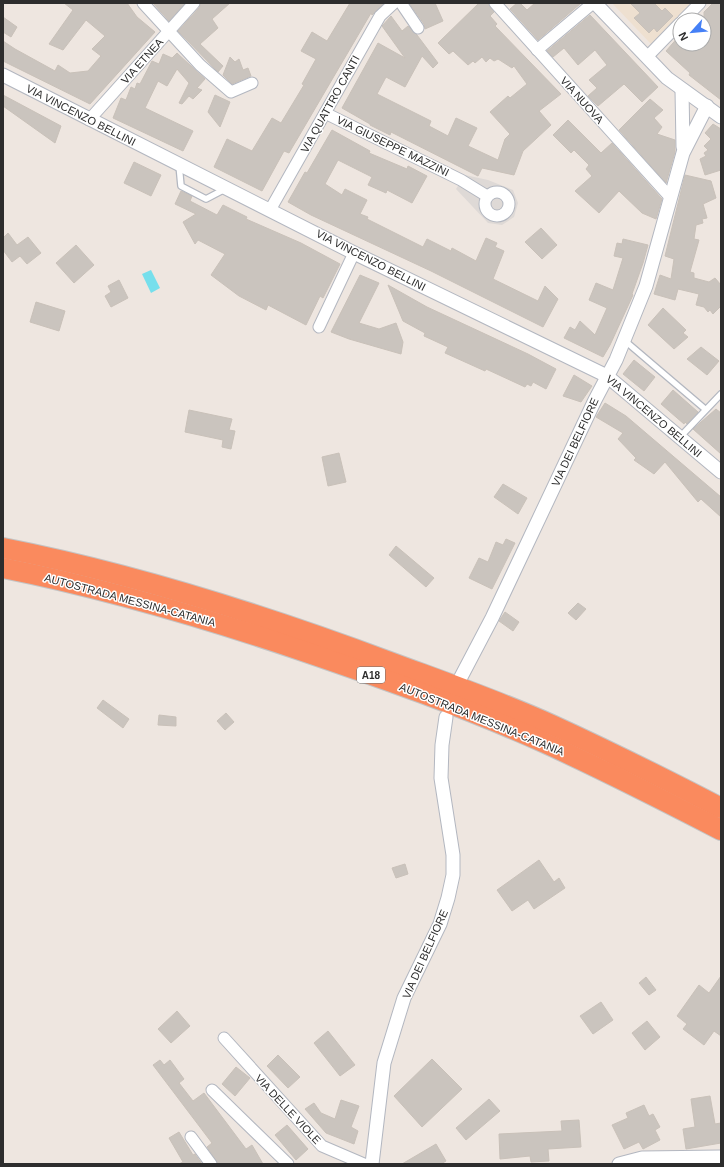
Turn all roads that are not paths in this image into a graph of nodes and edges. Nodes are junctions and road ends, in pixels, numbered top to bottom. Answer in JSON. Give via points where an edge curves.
{"nodes":[{"id":1,"x":143,"y":3,"type":"edge"},
{"id":2,"x":194,"y":3,"type":"edge"},
{"id":3,"x":394,"y":3,"type":"edge"},
{"id":4,"x":401,"y":3,"type":"edge"},
{"id":5,"x":495,"y":3,"type":"edge"},
{"id":6,"x":594,"y":3,"type":"edge"},
{"id":7,"x":700,"y":3,"type":"edge"},
{"id":8,"x":691,"y":12,"type":"edge"},
{"id":9,"x":418,"y":28,"type":"dead end"},
{"id":10,"x":672,"y":31,"type":"edge"},
{"id":11,"x":168,"y":32,"type":"junction"},
{"id":12,"x":537,"y":50,"type":"junction"},
{"id":13,"x":647,"y":57,"type":"junction"},
{"id":14,"x":3,"y":75,"type":"edge"},
{"id":15,"x":252,"y":83,"type":"dead end"},
{"id":16,"x":682,"y":90,"type":"junction"},
{"id":17,"x":707,"y":106,"type":"junction"},
{"id":18,"x":325,"y":113,"type":"junction"},
{"id":19,"x":721,"y":117,"type":"edge"},
{"id":20,"x":89,"y":120,"type":"junction"},
{"id":21,"x":683,"y":153,"type":"junction"},
{"id":22,"x":179,"y":164,"type":"junction"},
{"id":23,"x":227,"y":188,"type":"junction"},
{"id":24,"x":488,"y":196,"type":"dead end"},
{"id":25,"x":670,"y":196,"type":"junction"},
{"id":26,"x":270,"y":210,"type":"junction"},
{"id":27,"x":354,"y":253,"type":"junction"},
{"id":28,"x":319,"y":327,"type":"dead end"},
{"id":29,"x":624,"y":340,"type":"junction"},
{"id":30,"x":607,"y":376,"type":"junction"},
{"id":31,"x":721,"y":394,"type":"edge"},
{"id":32,"x":705,"y":409,"type":"junction"},
{"id":33,"x":679,"y":437,"type":"junction"},
{"id":34,"x":721,"y":472,"type":"edge"},
{"id":35,"x":3,"y":548,"type":"edge"},
{"id":36,"x":3,"y":568,"type":"edge"},
{"id":37,"x":461,"y":677,"type":"dead end"},
{"id":38,"x":446,"y":717,"type":"dead end"},
{"id":39,"x":721,"y":808,"type":"edge"},
{"id":40,"x":721,"y":830,"type":"edge"},
{"id":41,"x":224,"y":1038,"type":"dead end"},
{"id":42,"x":212,"y":1090,"type":"dead end"},
{"id":43,"x":191,"y":1137,"type":"dead end"},
{"id":44,"x":721,"y":1157,"type":"edge"},
{"id":45,"x":211,"y":1164,"type":"edge"},
{"id":46,"x":288,"y":1164,"type":"edge"},
{"id":47,"x":364,"y":1164,"type":"edge"},
{"id":48,"x":372,"y":1164,"type":"edge"},
{"id":49,"x":619,"y":1164,"type":"edge"}],
"edges":[{"from":1,"to":11,"type":"street"},
{"from":2,"to":11,"type":"street","name":"VIA ETNEA"},
{"from":3,"to":18,"type":"street","name":"VIA QUATTRO CANTI","via":[[380,16]]},
{"from":4,"to":9,"type":"street"},
{"from":5,"to":12,"type":"street","name":"VIA NUOVA"},
{"from":6,"to":12,"type":"street"},
{"from":6,"to":13,"type":"street"},
{"from":7,"to":8,"type":"street"},
{"from":10,"to":13,"type":"street"},
{"from":11,"to":15,"type":"street","via":[[231,92]]},
{"from":11,"to":20,"type":"street","name":"VIA ETNEA"},
{"from":12,"to":25,"type":"street","name":"VIA NUOVA"},
{"from":13,"to":16,"type":"street"},
{"from":14,"to":20,"type":"street","name":"VIA VINCENZO BELLINI"},
{"from":16,"to":17,"type":"street"},
{"from":16,"to":21,"type":"street"},
{"from":17,"to":19,"type":"street"},
{"from":17,"to":21,"type":"street"},
{"from":18,"to":24,"type":"street","name":"VIA GIUSEPPE MAZZINI","via":[[461,180]]},
{"from":18,"to":26,"type":"street","name":"VIA QUATTRO CANTI"},
{"from":20,"to":22,"type":"street","name":"VIA VINCENZO BELLINI"},
{"from":21,"to":25,"type":"street","name":"VIA DEI BELFIORE"},
{"from":22,"to":23,"type":"street","name":"VIA VINCENZO BELLINI"},
{"from":22,"to":23,"type":"lane","via":[[181,186],[206,199]]},
{"from":23,"to":26,"type":"street","name":"VIA VINCENZO BELLINI"},
{"from":25,"to":29,"type":"street","name":"VIA DEI BELFIORE","via":[[646,286]]},
{"from":26,"to":27,"type":"street","name":"VIA VINCENZO BELLINI"},
{"from":27,"to":28,"type":"street"},
{"from":27,"to":30,"type":"street","name":"VIA VINCENZO BELLINI"},
{"from":29,"to":30,"type":"street","name":"VIA DEI BELFIORE"},
{"from":29,"to":32,"type":"lane"},
{"from":30,"to":33,"type":"street","name":"VIA VINCENZO BELLINI"},
{"from":30,"to":37,"type":"street","name":"VIA DEI BELFIORE","via":[[492,618]]},
{"from":31,"to":32,"type":"lane"},
{"from":32,"to":33,"type":"lane"},
{"from":33,"to":34,"type":"street","name":"VIA VINCENZO BELLINI"},
{"from":35,"to":39,"type":"highway","name":"AUTOSTRADA MESSINA-CATANIA","number":"A18","via":[[117,573],[182,591],[266,617],[352,648],[492,700],[551,725]]},
{"from":36,"to":40,"type":"highway","name":"AUTOSTRADA MESSINA-CATANIA","number":"A18","via":[[179,610],[345,665],[544,743]]},
{"from":38,"to":48,"type":"street","name":"VIA DEI BELFIORE","via":[[441,778],[454,855],[452,874],[440,924],[404,998],[384,1063]]},
{"from":41,"to":47,"type":"street","name":"VIA DELLE VIOLE","via":[[322,1146]]},
{"from":42,"to":46,"type":"street"},
{"from":43,"to":45,"type":"street"},
{"from":44,"to":49,"type":"street","via":[[642,1158]]}]}
